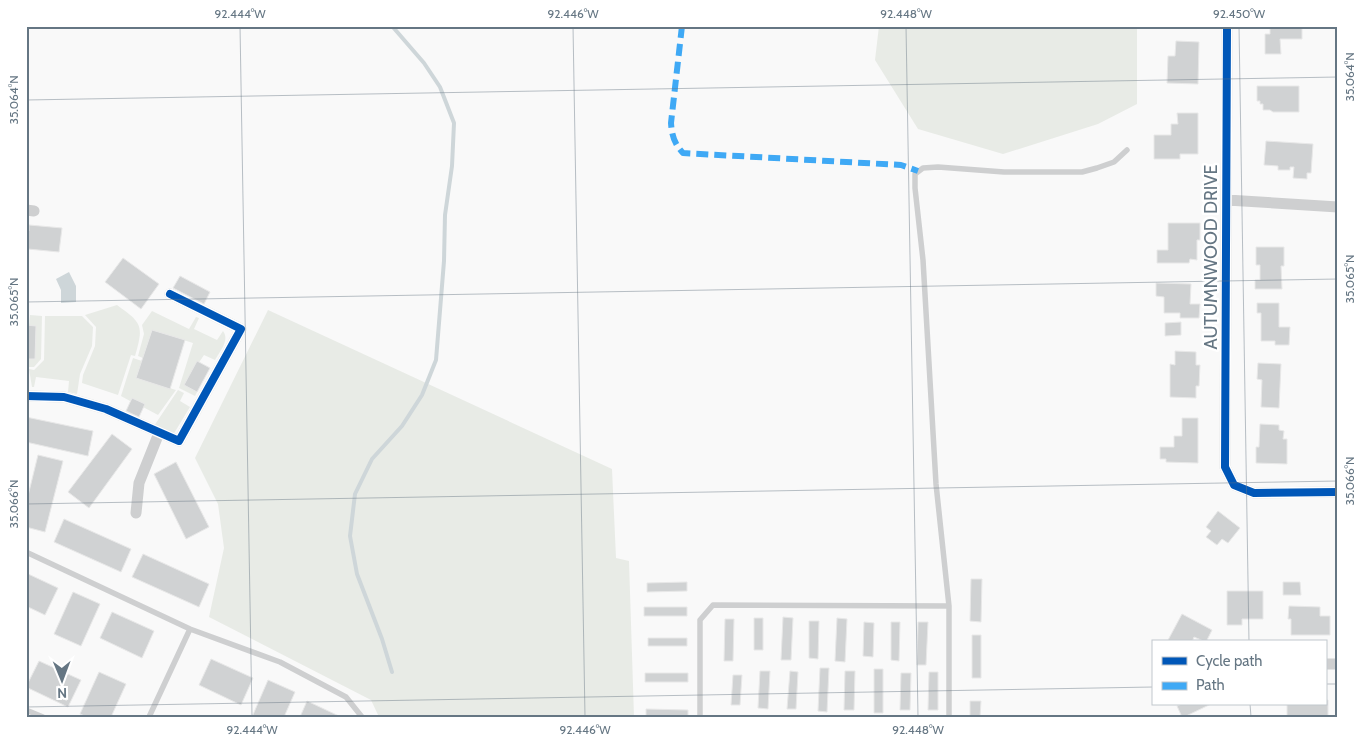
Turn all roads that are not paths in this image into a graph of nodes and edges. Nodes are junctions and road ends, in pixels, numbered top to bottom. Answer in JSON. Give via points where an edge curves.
{"nodes":[{"id":1,"x":1227,"y":26,"type":"edge"},
{"id":2,"x":1127,"y":150,"type":"dead end"},
{"id":3,"x":1227,"y":200,"type":"junction"},
{"id":4,"x":1338,"y":207,"type":"edge"},
{"id":5,"x":170,"y":294,"type":"dead end"},
{"id":6,"x":26,"y":396,"type":"edge"},
{"id":7,"x":159,"y":433,"type":"junction"},
{"id":8,"x":1338,"y":492,"type":"edge"},
{"id":9,"x":136,"y":513,"type":"dead end"},
{"id":10,"x":26,"y":552,"type":"edge"},
{"id":11,"x":949,"y":606,"type":"junction"},
{"id":12,"x":190,"y":629,"type":"junction"},
{"id":13,"x":26,"y":710,"type":"edge"},
{"id":14,"x":43,"y":717,"type":"edge"},
{"id":15,"x":149,"y":717,"type":"edge"},
{"id":16,"x":362,"y":717,"type":"edge"},
{"id":17,"x":700,"y":717,"type":"edge"},
{"id":18,"x":949,"y":717,"type":"edge"}],
"edges":[{"from":1,"to":3,"type":"street","name":"AUTUMNWOOD DRIVE"},
{"from":2,"to":11,"type":"lane","via":[[1114,162],[1082,172],[1004,172],[938,167],[923,168],[915,174],[936,484]]},
{"from":3,"to":4,"type":"street"},
{"from":3,"to":8,"type":"street","name":"AUTUMNWOOD DRIVE","via":[[1225,467],[1234,485],[1254,493]]},
{"from":5,"to":7,"type":"street","via":[[241,329],[179,441]]},
{"from":6,"to":7,"type":"street","via":[[64,397],[106,410]]},
{"from":7,"to":9,"type":"street","via":[[139,483]]},
{"from":10,"to":12,"type":"lane"},
{"from":11,"to":17,"type":"lane","via":[[713,606],[700,620]]},
{"from":11,"to":18,"type":"lane"},
{"from":12,"to":15,"type":"lane"},
{"from":12,"to":16,"type":"lane","via":[[280,662],[346,698]]},
{"from":13,"to":14,"type":"lane"}]}
